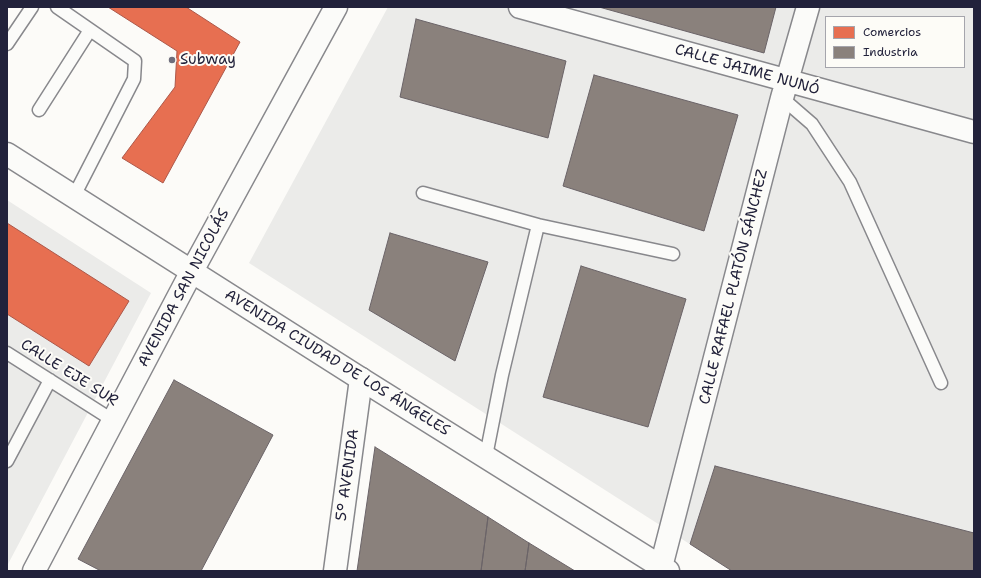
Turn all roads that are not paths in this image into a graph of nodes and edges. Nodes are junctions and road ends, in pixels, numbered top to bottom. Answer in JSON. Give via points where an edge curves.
{"nodes":[{"id":1,"x":32,"y":7,"type":"edge"},
{"id":2,"x":57,"y":7,"type":"edge"},
{"id":3,"x":336,"y":7,"type":"edge"},
{"id":4,"x":520,"y":7,"type":"edge"},
{"id":5,"x":808,"y":7,"type":"edge"},
{"id":6,"x":90,"y":30,"type":"junction"},
{"id":7,"x":7,"y":44,"type":"edge"},
{"id":8,"x":785,"y":90,"type":"junction"},
{"id":9,"x":39,"y":110,"type":"dead end"},
{"id":10,"x":974,"y":132,"type":"edge"},
{"id":11,"x":7,"y":154,"type":"edge"},
{"id":12,"x":423,"y":193,"type":"dead end"},
{"id":13,"x":74,"y":196,"type":"junction"},
{"id":14,"x":538,"y":225,"type":"junction"},
{"id":15,"x":673,"y":254,"type":"dead end"},
{"id":16,"x":192,"y":271,"type":"junction"},
{"id":17,"x":7,"y":353,"type":"edge"},
{"id":18,"x":361,"y":379,"type":"junction"},
{"id":19,"x":50,"y":380,"type":"junction"},
{"id":20,"x":942,"y":383,"type":"dead end"},
{"id":21,"x":114,"y":421,"type":"junction"},
{"id":22,"x":486,"y":456,"type":"junction"},
{"id":23,"x":7,"y":461,"type":"edge"},
{"id":24,"x":665,"y":569,"type":"edge"},
{"id":25,"x":34,"y":571,"type":"edge"},
{"id":26,"x":336,"y":571,"type":"edge"}],
"edges":[{"from":1,"to":7,"type":"lane"},
{"from":2,"to":6,"type":"lane"},
{"from":3,"to":16,"type":"street","name":"AVENIDA SAN NICOLÁS"},
{"from":4,"to":8,"type":"street","name":"CALLE JAIME NUNÓ"},
{"from":5,"to":8,"type":"street","name":"CALLE RAFAEL PLATÓN SÁNCHEZ"},
{"from":6,"to":9,"type":"lane"},
{"from":6,"to":13,"type":"lane","via":[[135,61],[134,79]]},
{"from":8,"to":10,"type":"street","name":"CALLE JAIME NUNÓ"},
{"from":8,"to":20,"type":"lane","via":[[812,124],[850,182]]},
{"from":8,"to":24,"type":"street","name":"CALLE RAFAEL PLATÓN SÁNCHEZ"},
{"from":11,"to":13,"type":"street","name":"AVENIDA CIUDAD DE LOS ÁNGELES"},
{"from":12,"to":14,"type":"lane"},
{"from":13,"to":16,"type":"street","name":"AVENIDA CIUDAD DE LOS ÁNGELES"},
{"from":14,"to":15,"type":"lane"},
{"from":14,"to":22,"type":"lane","via":[[502,375]]},
{"from":16,"to":18,"type":"street","name":"AVENIDA CIUDAD DE LOS ÁNGELES"},
{"from":16,"to":21,"type":"street","name":"AVENIDA SAN NICOLÁS"},
{"from":17,"to":19,"type":"lane","name":"CALLE EJE SUR"},
{"from":18,"to":22,"type":"street","name":"AVENIDA CIUDAD DE LOS ÁNGELES"},
{"from":18,"to":26,"type":"street","name":"5° AVENIDA"},
{"from":19,"to":21,"type":"lane","name":"CALLE EJE SUR"},
{"from":19,"to":23,"type":"lane"},
{"from":21,"to":25,"type":"street","name":"AVENIDA SAN NICOLÁS"},
{"from":22,"to":24,"type":"street","name":"AVENIDA CIUDAD DE LOS ÁNGELES"}]}
